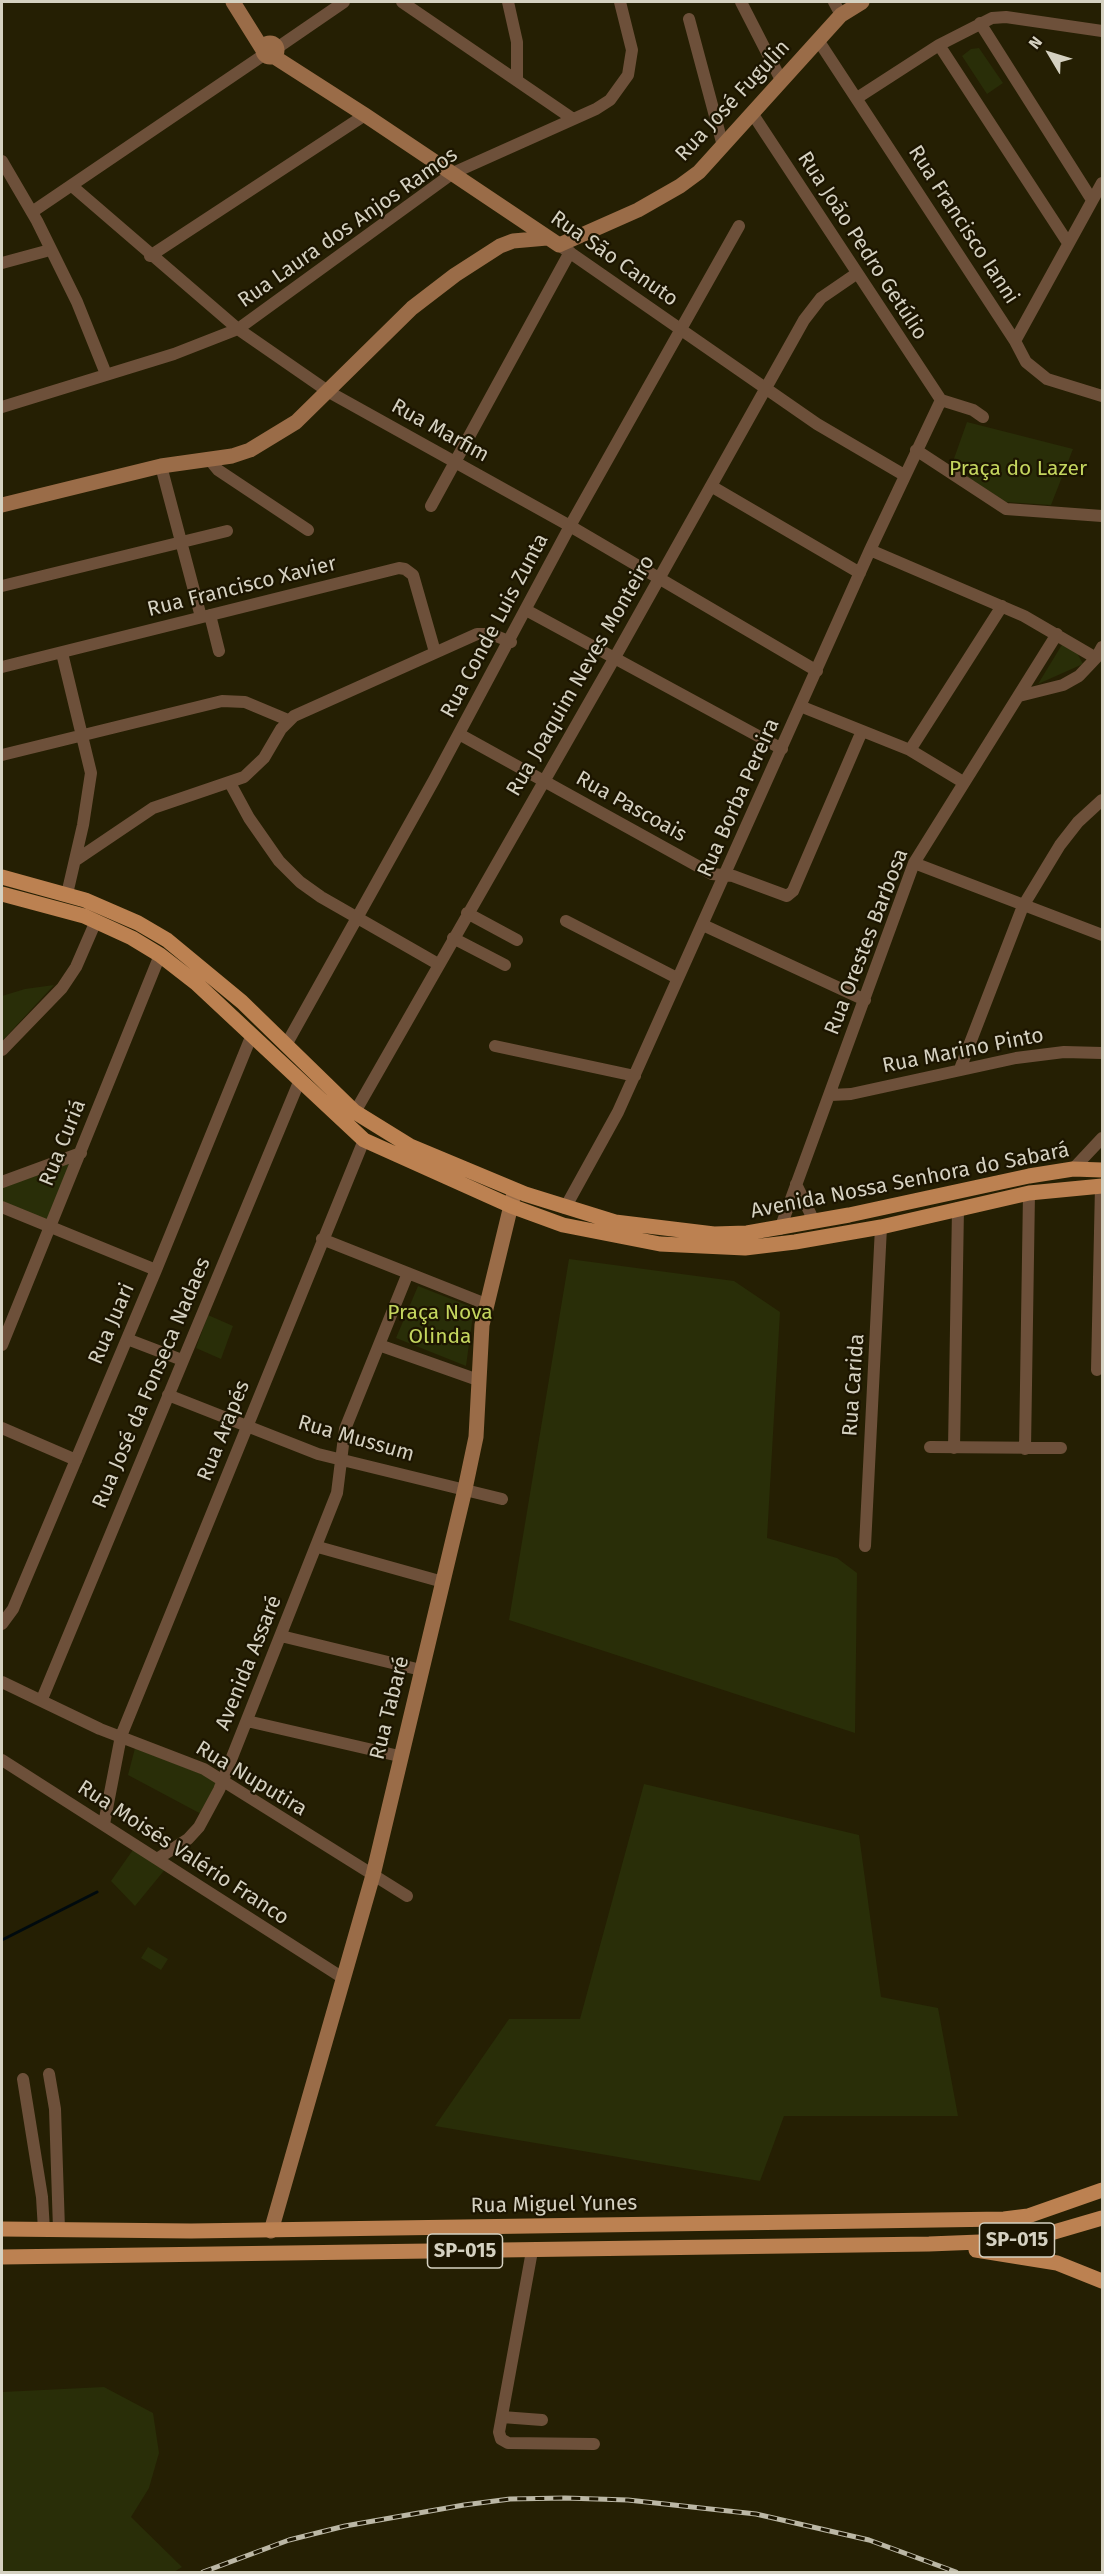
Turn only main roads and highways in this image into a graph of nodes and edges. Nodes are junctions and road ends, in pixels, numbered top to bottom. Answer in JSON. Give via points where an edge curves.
{"nodes":[{"id":1,"x":2,"y":877,"type":"edge"},
{"id":2,"x":2,"y":894,"type":"edge"},
{"id":3,"x":1102,"y":1170,"type":"edge"},
{"id":4,"x":1102,"y":1186,"type":"edge"},
{"id":5,"x":1102,"y":2190,"type":"edge"},
{"id":6,"x":1102,"y":2218,"type":"edge"},
{"id":7,"x":671,"y":2224,"type":"junction"},
{"id":8,"x":594,"y":2225,"type":"junction"},
{"id":9,"x":2,"y":2229,"type":"edge"},
{"id":10,"x":929,"y":2244,"type":"junction"},
{"id":11,"x":638,"y":2247,"type":"junction"},
{"id":12,"x":552,"y":2250,"type":"junction"},
{"id":13,"x":2,"y":2257,"type":"edge"},
{"id":14,"x":1102,"y":2282,"type":"edge"}],
"edges":[{"from":1,"to":3,"type":"main road","name":"Avenida Nossa Senhora do Sabará","via":[[110,910],[167,940],[203,966],[355,1112],[410,1146],[515,1190],[615,1222],[714,1234],[780,1229],[1073,1169]]},
{"from":2,"to":4,"type":"main road","name":"Avenida Nossa Senhora do Sabará","via":[[96,921],[132,938],[204,991],[364,1140],[563,1225],[611,1236],[706,1248],[745,1248],[881,1227],[1029,1193]]},
{"from":5,"to":7,"type":"main road","name":"Rua Miguel Yunes","number":"SP-015","via":[[1028,2216],[1004,2219]]},
{"from":6,"to":10,"type":"main road","name":"Rua Miguel Yunes","number":"SP-015","via":[[1036,2237]]},
{"from":7,"to":8,"type":"main road","name":"Rua Miguel Yunes","number":"SP-015"},
{"from":7,"to":11,"type":"main road","via":[[646,2232]]},
{"from":8,"to":9,"type":"main road","name":"Rua Miguel Yunes","number":"SP-015"},
{"from":8,"to":12,"type":"main road","via":[[587,2237],[559,2244]]},
{"from":10,"to":11,"type":"main road","name":"Rua Miguel Yunes","number":"SP-015"},
{"from":10,"to":14,"type":"main road","via":[[1048,2260]]},
{"from":11,"to":12,"type":"main road","name":"Rua Miguel Yunes","number":"SP-015"},
{"from":12,"to":13,"type":"main road","name":"Rua Miguel Yunes","number":"SP-015"}]}
